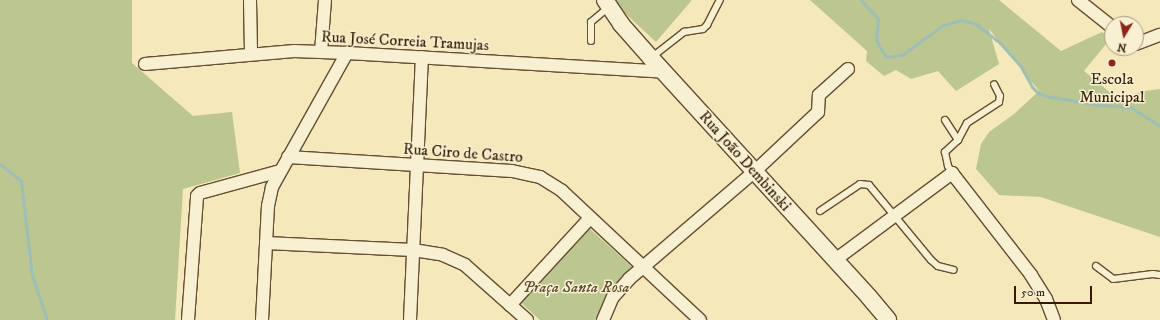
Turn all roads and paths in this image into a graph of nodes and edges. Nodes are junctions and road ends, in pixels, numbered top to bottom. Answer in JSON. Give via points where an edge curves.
{"nodes":[{"id":1,"x":250,"y":0,"type":"edge"},
{"id":2,"x":325,"y":0,"type":"edge"},
{"id":3,"x":720,"y":0,"type":"edge"},
{"id":4,"x":1078,"y":0,"type":"edge"},
{"id":5,"x":607,"y":4,"type":"edge"},
{"id":6,"x":1104,"y":21,"type":"edge"},
{"id":7,"x":1160,"y":35,"type":"edge"},
{"id":8,"x":591,"y":41,"type":"dead end"},
{"id":9,"x":1144,"y":41,"type":"edge"},
{"id":10,"x":321,"y":52,"type":"junction"},
{"id":11,"x":347,"y":53,"type":"junction"},
{"id":12,"x":251,"y":54,"type":"junction"},
{"id":13,"x":422,"y":57,"type":"junction"},
{"id":14,"x":651,"y":58,"type":"junction"},
{"id":15,"x":145,"y":64,"type":"dead end"},
{"id":16,"x":848,"y":69,"type":"dead end"},
{"id":17,"x":664,"y":72,"type":"junction"},
{"id":18,"x":994,"y":84,"type":"dead end"},
{"id":19,"x":945,"y":120,"type":"dead end"},
{"id":20,"x":958,"y":140,"type":"junction"},
{"id":21,"x":288,"y":157,"type":"junction"},
{"id":22,"x":417,"y":165,"type":"junction"},
{"id":23,"x":280,"y":171,"type":"junction"},
{"id":24,"x":754,"y":172,"type":"junction"},
{"id":25,"x":952,"y":173,"type":"junction"},
{"id":26,"x":820,"y":212,"type":"dead end"},
{"id":27,"x":894,"y":216,"type":"junction"},
{"id":28,"x":590,"y":218,"type":"junction"},
{"id":29,"x":266,"y":243,"type":"junction"},
{"id":30,"x":413,"y":250,"type":"junction"},
{"id":31,"x":835,"y":260,"type":"junction"},
{"id":32,"x":1096,"y":266,"type":"dead end"},
{"id":33,"x":643,"y":267,"type":"junction"},
{"id":34,"x":954,"y":270,"type":"dead end"},
{"id":35,"x":1160,"y":275,"type":"edge"},
{"id":36,"x":510,"y":304,"type":"junction"},
{"id":37,"x":188,"y":320,"type":"edge"},
{"id":38,"x":262,"y":320,"type":"edge"},
{"id":39,"x":410,"y":320,"type":"edge"},
{"id":40,"x":527,"y":320,"type":"edge"},
{"id":41,"x":603,"y":320,"type":"edge"},
{"id":42,"x":700,"y":320,"type":"edge"},
{"id":43,"x":888,"y":320,"type":"edge"},
{"id":44,"x":1054,"y":320,"type":"edge"}],
"edges":[{"from":1,"to":12,"type":"street"},
{"from":2,"to":10,"type":"street"},
{"from":3,"to":14,"type":"lane","via":[[707,25],[684,32]]},
{"from":4,"to":6,"type":"street"},
{"from":5,"to":8,"type":"lane","via":[[591,22]]},
{"from":5,"to":14,"type":"main road","name":"Rua João Dembinski"},
{"from":7,"to":9,"type":"street"},
{"from":10,"to":11,"type":"street","name":"Rua José Correia Tramujas"},
{"from":10,"to":12,"type":"street","name":"Rua José Correia Tramujas"},
{"from":11,"to":13,"type":"street","name":"Rua José Correia Tramujas"},
{"from":11,"to":21,"type":"street"},
{"from":12,"to":15,"type":"street","name":"Rua José Correia Tramujas"},
{"from":13,"to":17,"type":"street","name":"Rua José Correia Tramujas"},
{"from":13,"to":22,"type":"street"},
{"from":14,"to":17,"type":"main road","name":"Rua João Dembinski"},
{"from":16,"to":24,"type":"street","via":[[819,95],[818,112]]},
{"from":17,"to":24,"type":"main road","name":"Rua João Dembinski"},
{"from":18,"to":20,"type":"lane","via":[[1000,96],[999,102],[967,123]]},
{"from":19,"to":20,"type":"lane"},
{"from":20,"to":25,"type":"lane","via":[[946,152]]},
{"from":21,"to":22,"type":"street","name":"Rua Ciro de Castro"},
{"from":21,"to":23,"type":"street"},
{"from":22,"to":28,"type":"street","name":"Rua Ciro de Castro","via":[[512,171],[540,177],[562,192]]},
{"from":22,"to":30,"type":"street"},
{"from":23,"to":29,"type":"street","via":[[269,197]]},
{"from":23,"to":37,"type":"street","via":[[200,193],[197,196]]},
{"from":24,"to":31,"type":"main road","name":"Rua João Dembinski"},
{"from":24,"to":33,"type":"street"},
{"from":25,"to":27,"type":"street"},
{"from":25,"to":44,"type":"street","via":[[1032,275],[1046,299]]},
{"from":26,"to":27,"type":"lane","via":[[860,184],[865,184],[869,185]]},
{"from":27,"to":31,"type":"street"},
{"from":27,"to":34,"type":"lane","via":[[938,266]]},
{"from":28,"to":33,"type":"street","name":"Rua Ciro de Castro"},
{"from":28,"to":36,"type":"street"},
{"from":29,"to":30,"type":"street"},
{"from":29,"to":38,"type":"street"},
{"from":30,"to":36,"type":"street","via":[[456,259]]},
{"from":30,"to":39,"type":"street"},
{"from":31,"to":43,"type":"main road","name":"Rua João Dembinski"},
{"from":32,"to":35,"type":"lane","via":[[1113,279]]},
{"from":33,"to":41,"type":"street","via":[[617,292]]},
{"from":33,"to":42,"type":"street","name":"Rua Ciro de Castro"},
{"from":36,"to":40,"type":"street"}]}
